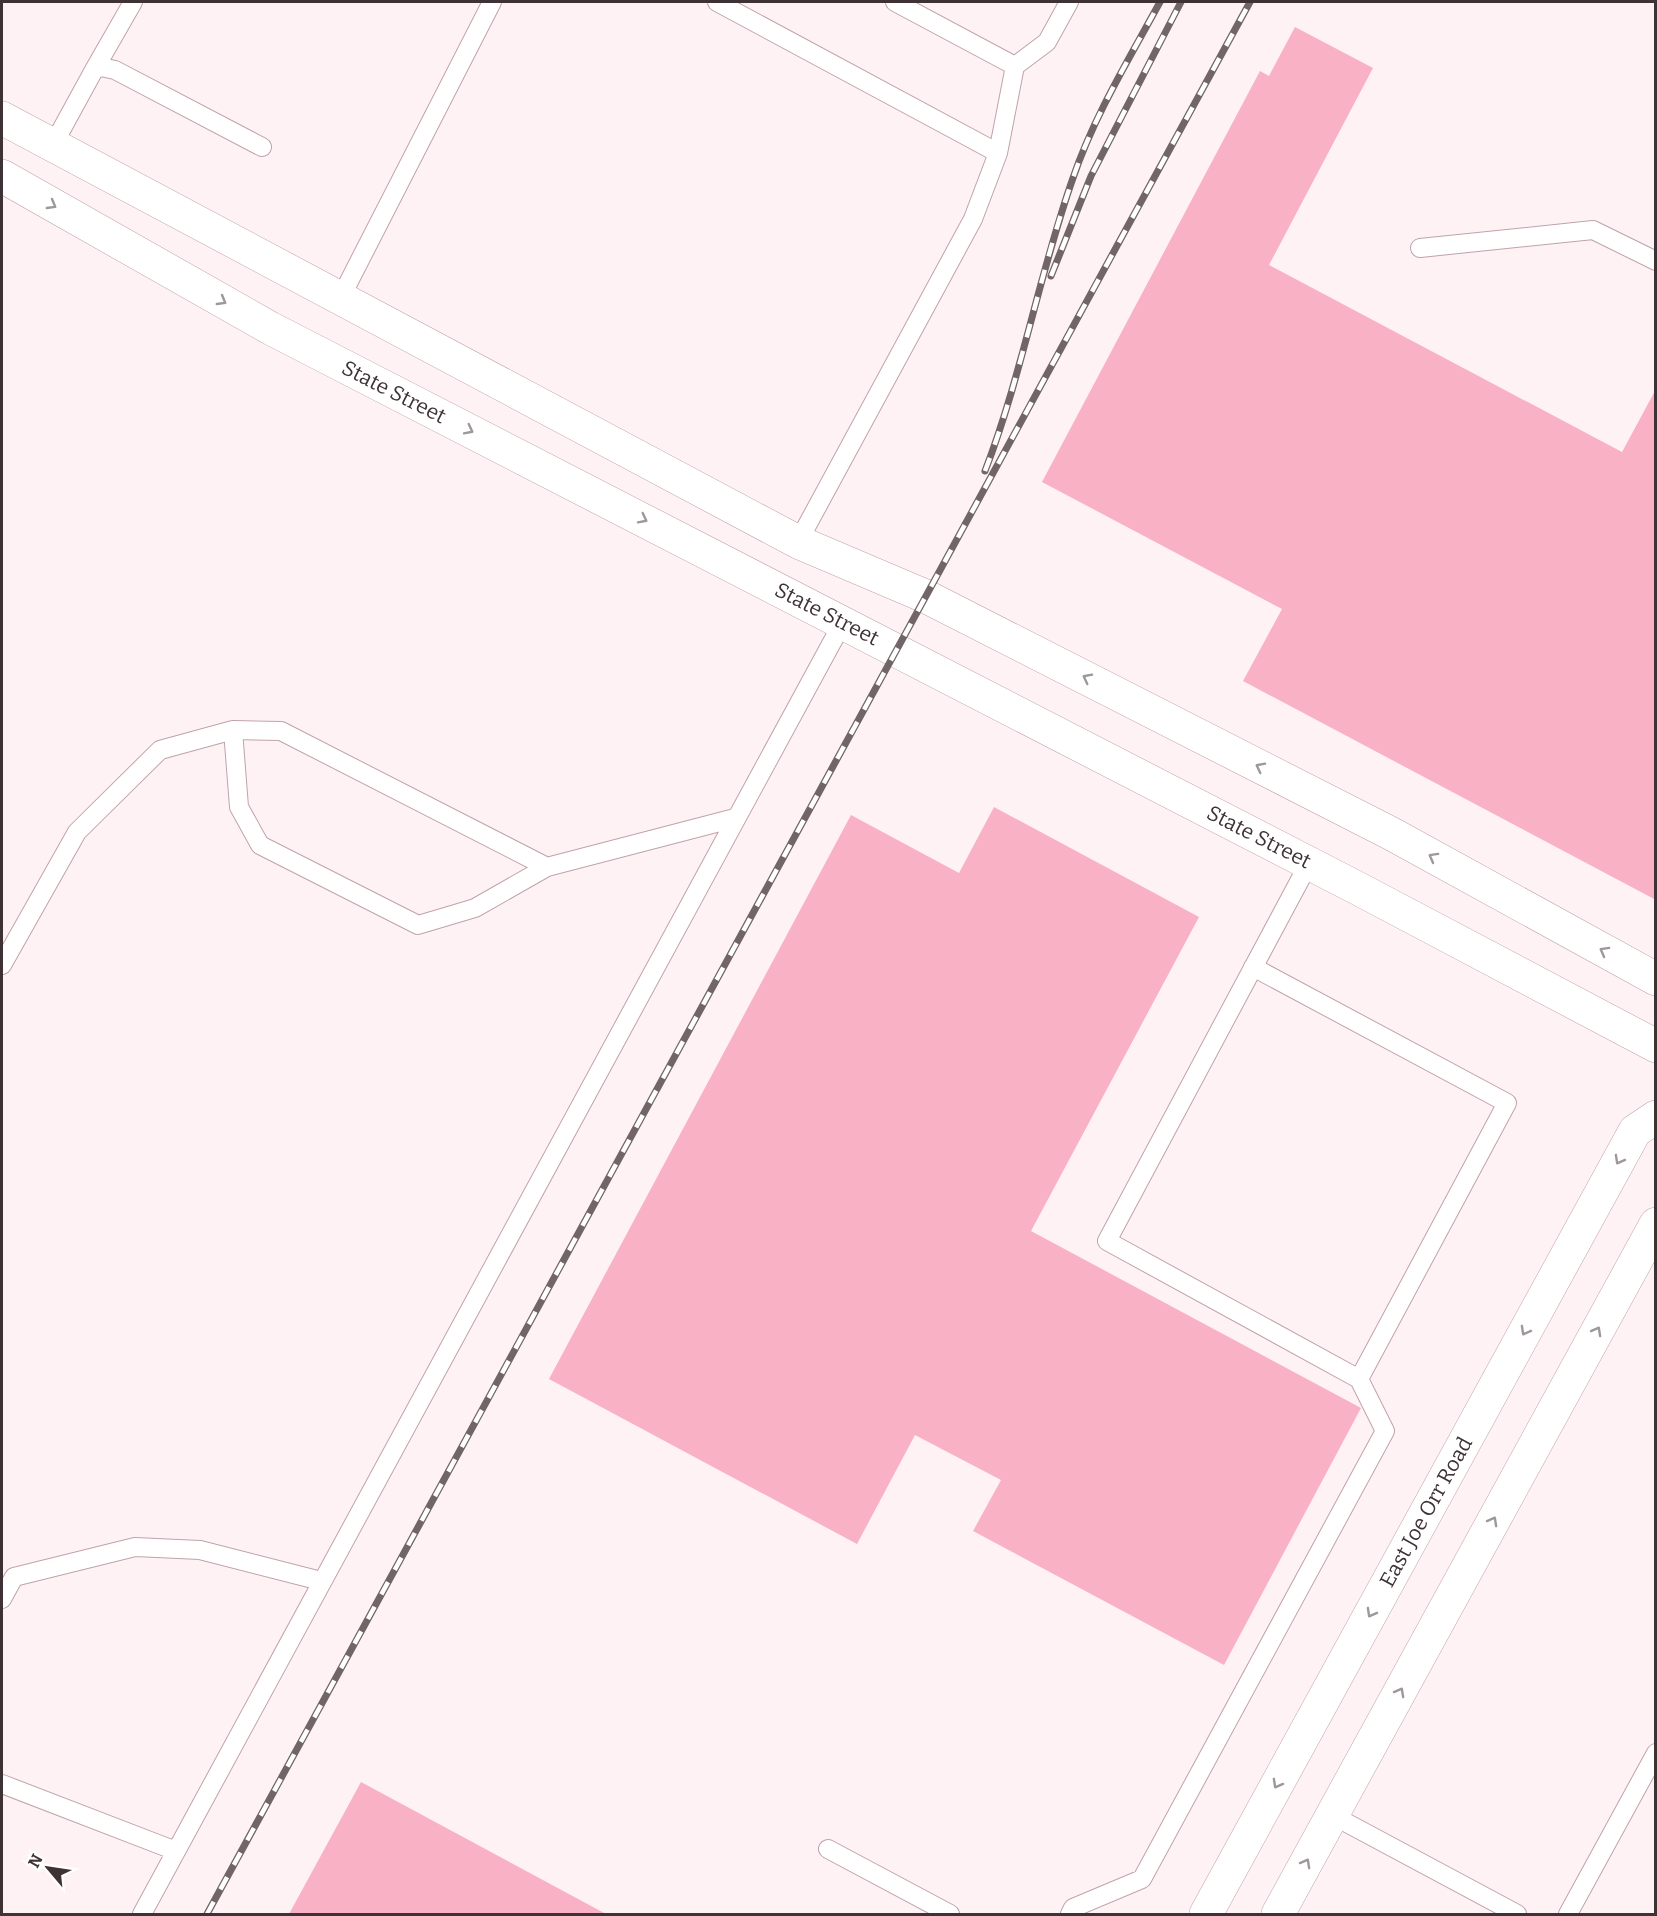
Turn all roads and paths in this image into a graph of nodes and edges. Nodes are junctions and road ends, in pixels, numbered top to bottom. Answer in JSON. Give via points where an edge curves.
{"nodes":[{"id":1,"x":133,"y":2,"type":"edge"},
{"id":2,"x":492,"y":2,"type":"edge"},
{"id":3,"x":717,"y":2,"type":"edge"},
{"id":4,"x":895,"y":2,"type":"edge"},
{"id":5,"x":1069,"y":2,"type":"edge"},
{"id":6,"x":1015,"y":66,"type":"junction"},
{"id":7,"x":94,"y":70,"type":"junction"},
{"id":8,"x":2,"y":118,"type":"edge"},
{"id":9,"x":53,"y":145,"type":"junction"},
{"id":10,"x":262,"y":147,"type":"dead end"},
{"id":11,"x":998,"y":153,"type":"junction"},
{"id":12,"x":2,"y":176,"type":"edge"},
{"id":13,"x":1420,"y":248,"type":"dead end"},
{"id":14,"x":1656,"y":261,"type":"edge"},
{"id":15,"x":341,"y":297,"type":"junction"},
{"id":16,"x":798,"y":542,"type":"junction"},
{"id":17,"x":843,"y":622,"type":"junction"},
{"id":18,"x":233,"y":730,"type":"junction"},
{"id":19,"x":735,"y":818,"type":"junction"},
{"id":20,"x":1309,"y":863,"type":"junction"},
{"id":21,"x":547,"y":867,"type":"junction"},
{"id":22,"x":2,"y":965,"type":"edge"},
{"id":23,"x":1253,"y":967,"type":"junction"},
{"id":24,"x":1656,"y":979,"type":"edge"},
{"id":25,"x":1656,"y":1047,"type":"edge"},
{"id":26,"x":1656,"y":1117,"type":"edge"},
{"id":27,"x":1656,"y":1224,"type":"edge"},
{"id":28,"x":1359,"y":1380,"type":"junction"},
{"id":29,"x":321,"y":1581,"type":"junction"},
{"id":30,"x":2,"y":1599,"type":"edge"},
{"id":31,"x":1656,"y":1753,"type":"edge"},
{"id":32,"x":2,"y":1784,"type":"edge"},
{"id":33,"x":1332,"y":1815,"type":"junction"},
{"id":34,"x":828,"y":1849,"type":"dead end"},
{"id":35,"x":176,"y":1851,"type":"junction"},
{"id":36,"x":142,"y":1914,"type":"edge"},
{"id":37,"x":950,"y":1914,"type":"edge"},
{"id":38,"x":1070,"y":1914,"type":"edge"},
{"id":39,"x":1206,"y":1914,"type":"edge"},
{"id":40,"x":1278,"y":1914,"type":"edge"},
{"id":41,"x":1518,"y":1914,"type":"edge"},
{"id":42,"x":1568,"y":1914,"type":"edge"}],
"edges":[{"from":1,"to":7,"type":"lane"},
{"from":2,"to":15,"type":"lane"},
{"from":3,"to":11,"type":"lane"},
{"from":4,"to":6,"type":"lane"},
{"from":5,"to":6,"type":"lane","via":[[1047,42]]},
{"from":6,"to":11,"type":"lane"},
{"from":7,"to":9,"type":"lane"},
{"from":7,"to":10,"type":"lane","via":[[115,70]]},
{"from":8,"to":9,"type":"street"},
{"from":9,"to":15,"type":"street"},
{"from":11,"to":16,"type":"lane","via":[[973,219]]},
{"from":12,"to":17,"type":"street","name":"State Street","one_way":true,"via":[[270,328]]},
{"from":13,"to":14,"type":"lane","via":[[1593,230]]},
{"from":15,"to":16,"type":"street"},
{"from":24,"to":16,"type":"street","one_way":true,"via":[[1392,834],[925,596]]},
{"from":17,"to":19,"type":"lane"},
{"from":17,"to":20,"type":"street","name":"State Street"},
{"from":18,"to":21,"type":"lane","via":[[281,731]]},
{"from":18,"to":21,"type":"lane","via":[[239,807],[261,845],[418,925],[475,908]]},
{"from":18,"to":22,"type":"lane","via":[[160,750],[77,831]]},
{"from":19,"to":21,"type":"lane"},
{"from":19,"to":29,"type":"lane"},
{"from":20,"to":23,"type":"lane"},
{"from":20,"to":25,"type":"street","name":"State Street"},
{"from":23,"to":28,"type":"lane","via":[[1107,1241]]},
{"from":23,"to":28,"type":"lane","via":[[1507,1103]]},
{"from":26,"to":39,"type":"street","name":"East Joe Orr Road","one_way":true,"via":[[1635,1131]]},
{"from":33,"to":27,"type":"street","one_way":true},
{"from":28,"to":38,"type":"lane","via":[[1385,1431],[1380,1441],[1142,1879],[1073,1908]]},
{"from":29,"to":30,"type":"lane","via":[[200,1550],[135,1547],[14,1577]]},
{"from":29,"to":35,"type":"lane"},
{"from":31,"to":42,"type":"lane"},
{"from":32,"to":35,"type":"lane"},
{"from":40,"to":33,"type":"street","one_way":true},
{"from":33,"to":41,"type":"lane"},
{"from":34,"to":37,"type":"lane"},
{"from":35,"to":36,"type":"lane"}]}
